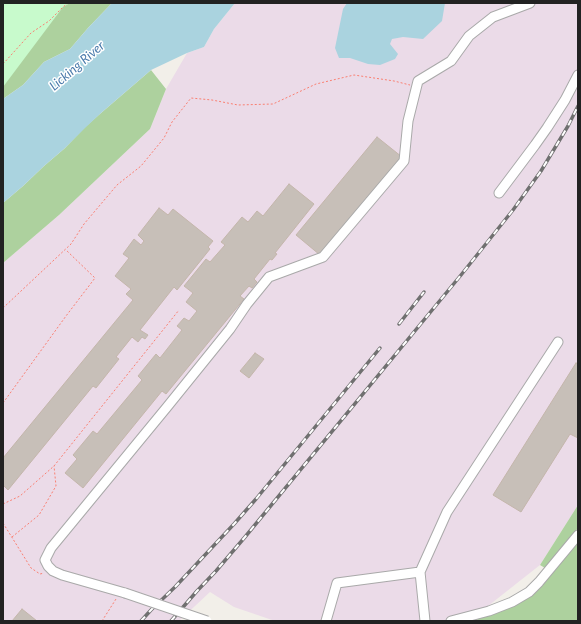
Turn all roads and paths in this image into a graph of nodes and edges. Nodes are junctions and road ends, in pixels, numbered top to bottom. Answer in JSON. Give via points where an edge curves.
{"nodes":[{"id":1,"x":68,"y":3,"type":"edge"},
{"id":2,"x":530,"y":3,"type":"edge"},
{"id":3,"x":3,"y":64,"type":"edge"},
{"id":4,"x":578,"y":75,"type":"edge"},
{"id":5,"x":416,"y":87,"type":"junction"},
{"id":6,"x":500,"y":193,"type":"dead end"},
{"id":7,"x":66,"y":249,"type":"junction"},
{"id":8,"x":3,"y":308,"type":"edge"},
{"id":9,"x":179,"y":310,"type":"dead end"},
{"id":10,"x":558,"y":342,"type":"dead end"},
{"id":11,"x":3,"y":403,"type":"edge"},
{"id":12,"x":54,"y":466,"type":"junction"},
{"id":13,"x":3,"y":504,"type":"edge"},
{"id":14,"x":3,"y":523,"type":"edge"},
{"id":15,"x":578,"y":535,"type":"edge"},
{"id":16,"x":12,"y":537,"type":"junction"},
{"id":17,"x":53,"y":571,"type":"junction"},
{"id":18,"x":420,"y":572,"type":"junction"},
{"id":19,"x":123,"y":592,"type":"junction"},
{"id":20,"x":102,"y":621,"type":"edge"},
{"id":21,"x":207,"y":621,"type":"edge"},
{"id":22,"x":326,"y":621,"type":"edge"},
{"id":23,"x":425,"y":621,"type":"edge"},
{"id":24,"x":451,"y":621,"type":"edge"}],
"edges":[{"from":1,"to":3,"type":"path","via":[[49,21],[31,33]]},
{"from":2,"to":5,"type":"street","via":[[493,17],[469,36],[451,61],[418,81]]},
{"from":4,"to":6,"type":"street","via":[[536,145]]},
{"from":5,"to":7,"type":"path","via":[[354,75],[316,84],[273,104],[238,105],[192,98],[141,166],[117,185]]},
{"from":5,"to":17,"type":"street","via":[[408,120],[404,161],[324,257],[269,277],[230,329],[51,548],[45,560]]},
{"from":7,"to":8,"type":"path"},
{"from":7,"to":11,"type":"path","via":[[95,278]]},
{"from":9,"to":12,"type":"path"},
{"from":10,"to":18,"type":"street","via":[[447,512]]},
{"from":12,"to":13,"type":"path","via":[[20,496]]},
{"from":12,"to":16,"type":"path","via":[[56,486],[39,515]]},
{"from":14,"to":16,"type":"path"},
{"from":15,"to":24,"type":"street","via":[[528,592],[489,611]]},
{"from":16,"to":17,"type":"path","via":[[31,568],[40,574]]},
{"from":17,"to":19,"type":"street"},
{"from":18,"to":22,"type":"street","via":[[337,584]]},
{"from":18,"to":23,"type":"street"},
{"from":19,"to":20,"type":"path"},
{"from":19,"to":21,"type":"street","bridge":true}]}
